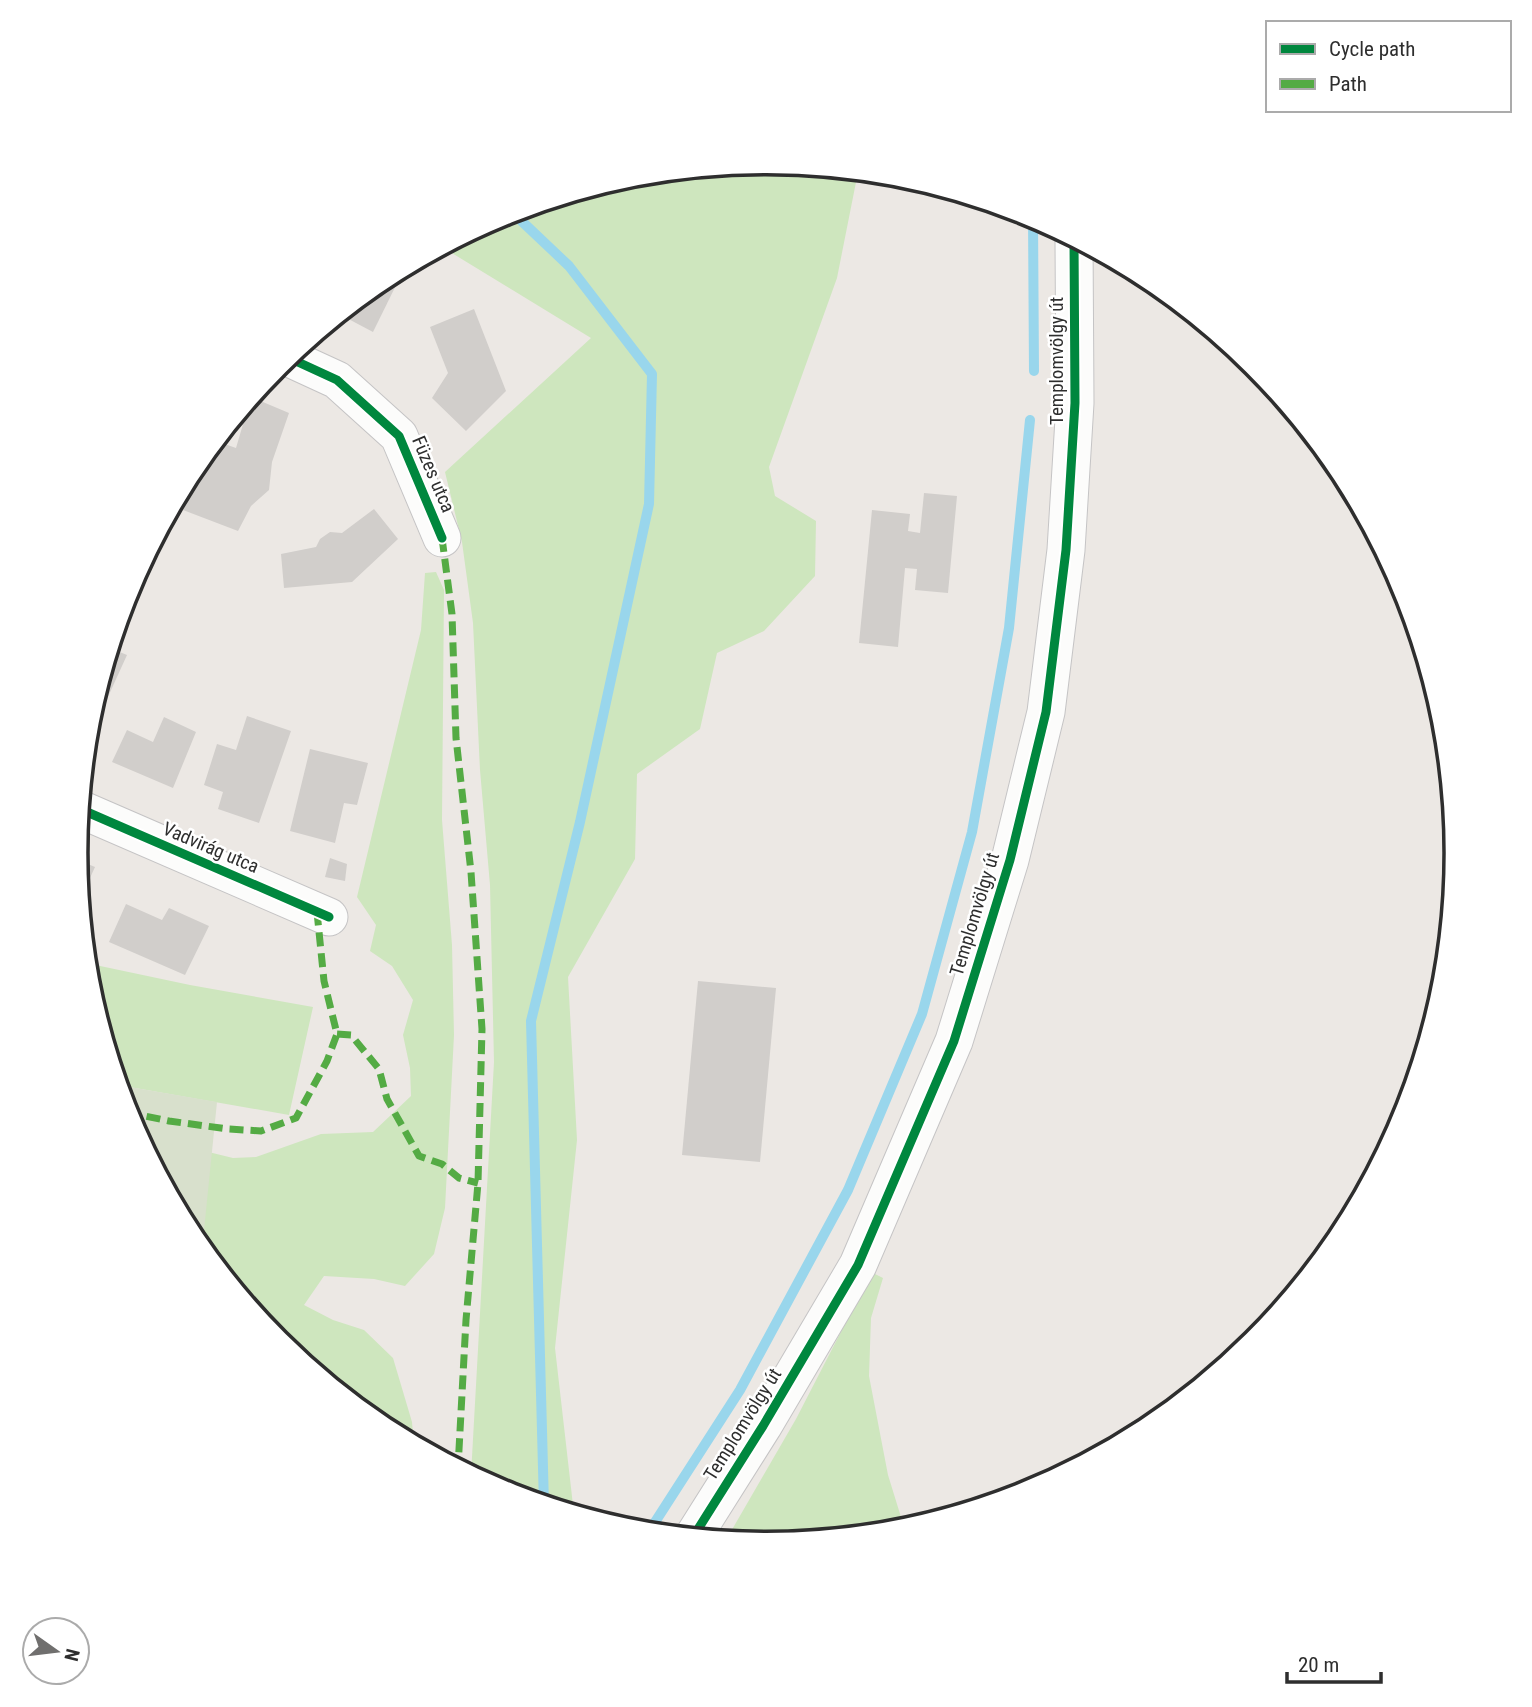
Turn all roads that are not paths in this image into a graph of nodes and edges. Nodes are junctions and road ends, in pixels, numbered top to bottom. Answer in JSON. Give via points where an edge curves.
{"nodes":[{"id":1,"x":1074,"y":249,"type":"edge"},
{"id":2,"x":299,"y":362,"type":"edge"},
{"id":3,"x":442,"y":538,"type":"dead end"},
{"id":4,"x":89,"y":813,"type":"edge"},
{"id":5,"x":329,"y":917,"type":"dead end"},
{"id":6,"x":698,"y":1528,"type":"edge"}],
"edges":[{"from":1,"to":6,"type":"street","name":"Templomvölgy út","via":[[1075,403],[1066,550],[1046,712],[1010,860],[954,1041],[858,1265]]},
{"from":2,"to":3,"type":"street","name":"Füzes utca","via":[[337,380],[399,436]]},
{"from":4,"to":5,"type":"street","name":"Vadvirág utca"}]}
